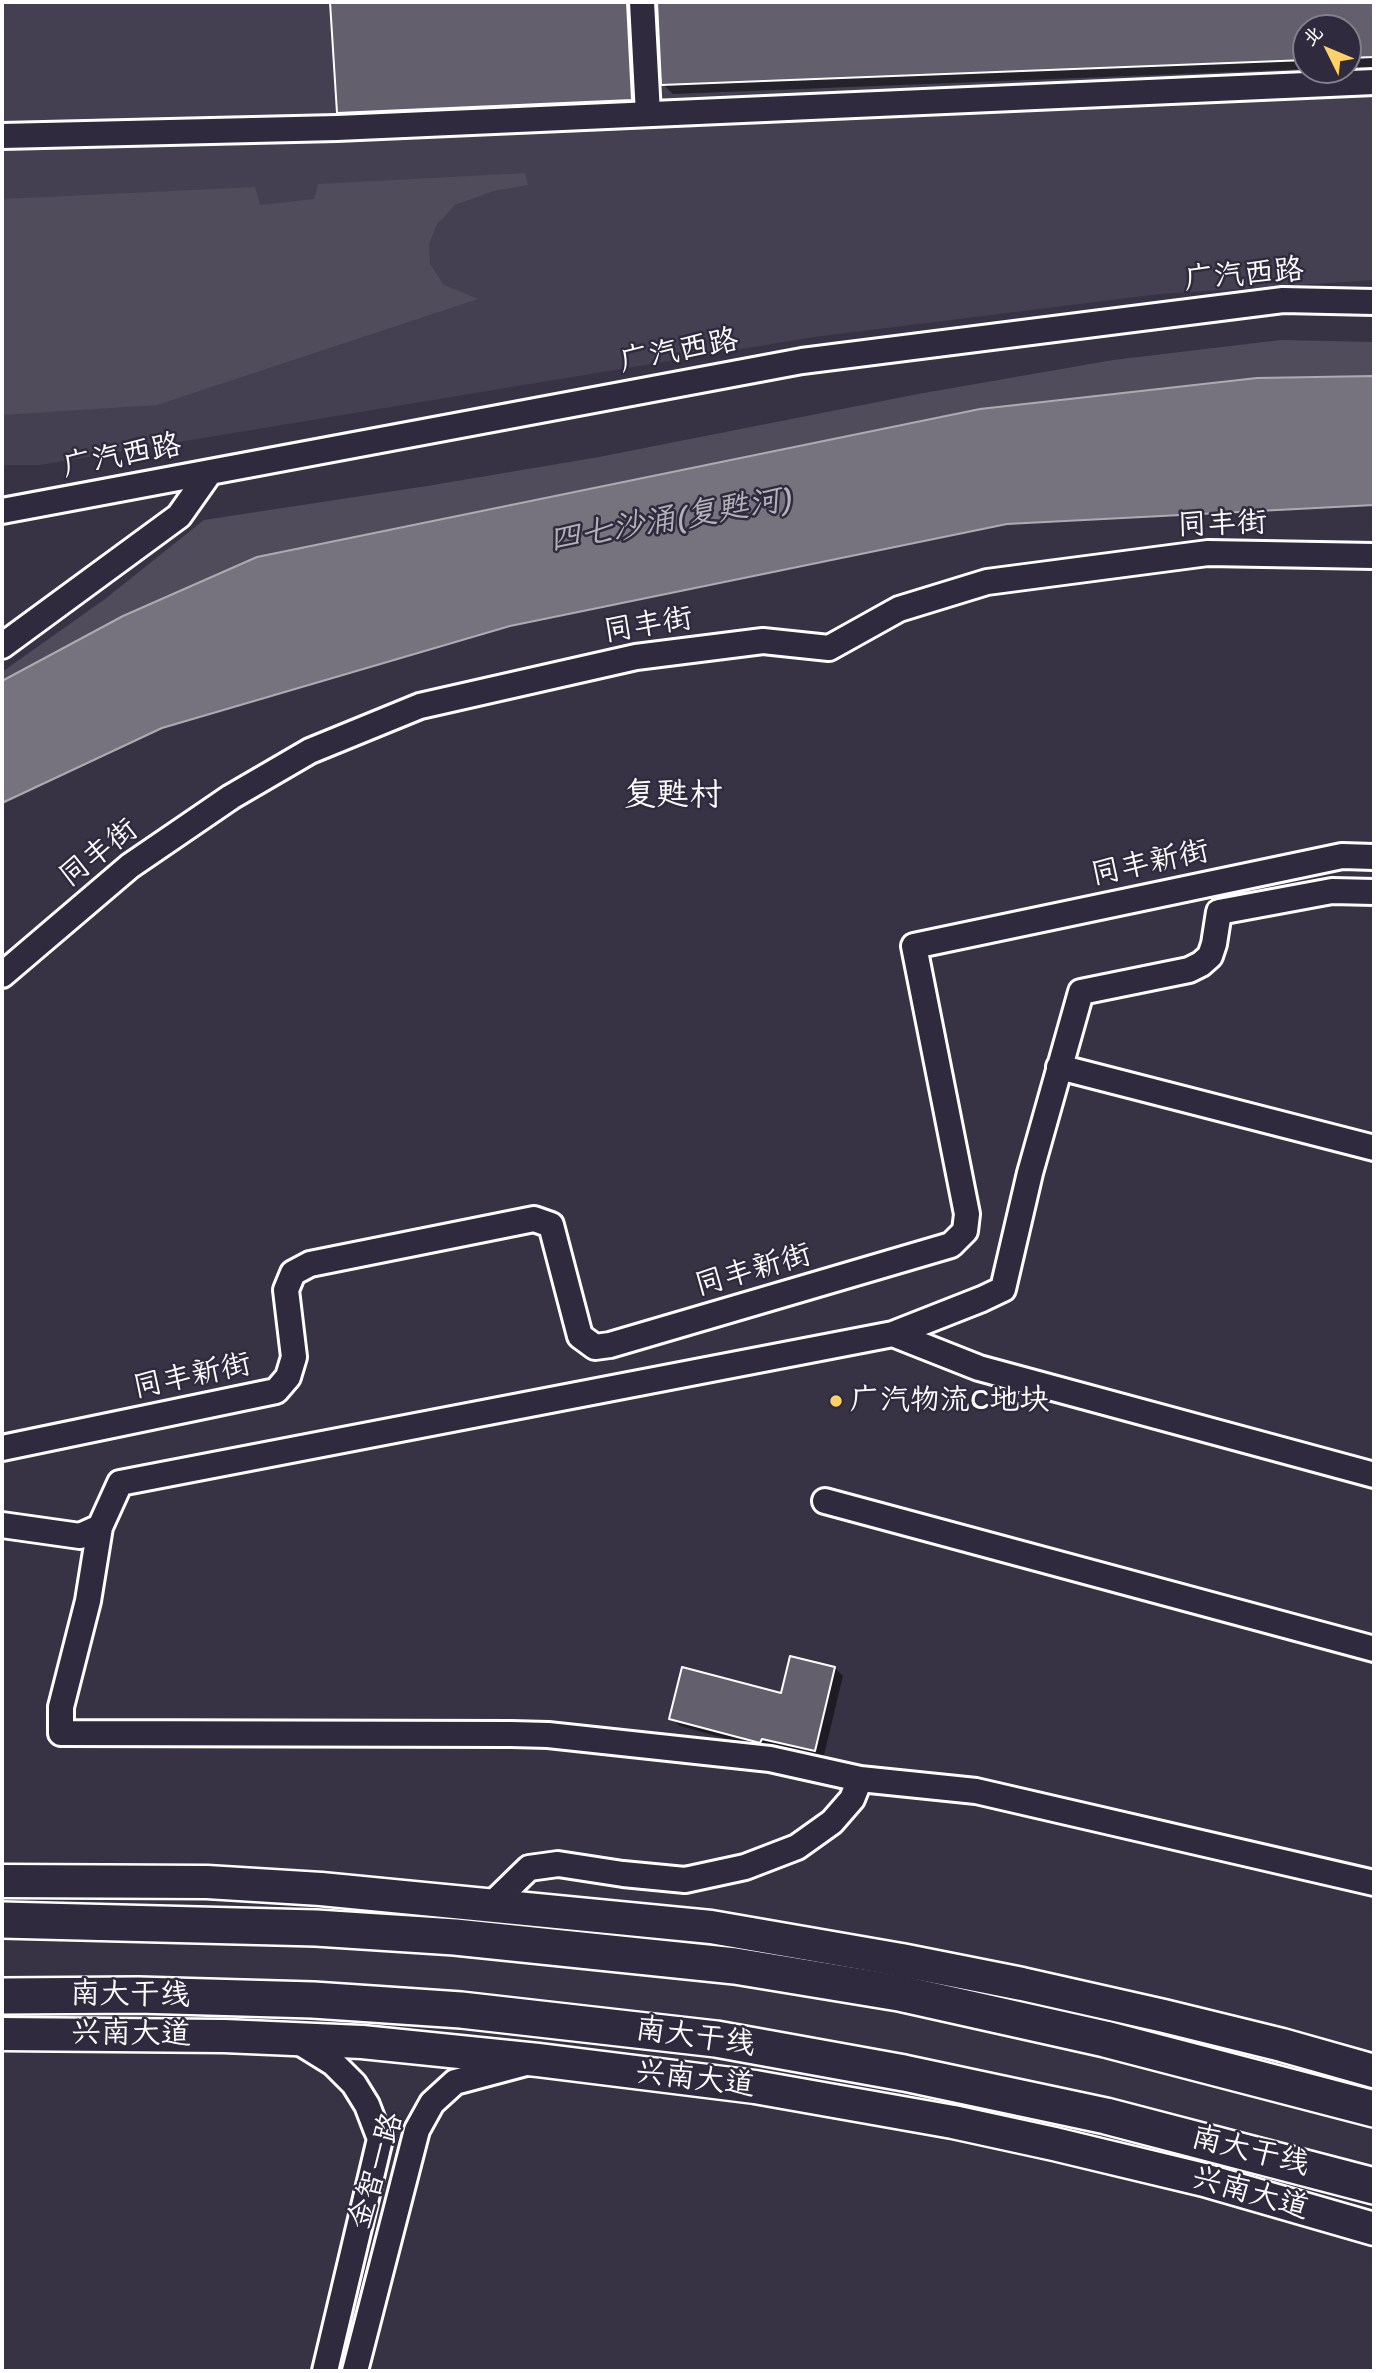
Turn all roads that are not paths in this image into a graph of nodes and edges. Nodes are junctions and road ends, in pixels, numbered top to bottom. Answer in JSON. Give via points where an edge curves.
{"nodes":[{"id":1,"x":642,"y":2,"type":"edge"},
{"id":2,"x":1374,"y":82,"type":"edge"},
{"id":3,"x":648,"y":114,"type":"junction"},
{"id":4,"x":2,"y":136,"type":"edge"},
{"id":5,"x":1374,"y":302,"type":"edge"},
{"id":6,"x":210,"y":472,"type":"junction"},
{"id":7,"x":2,"y":512,"type":"edge"},
{"id":8,"x":1374,"y":556,"type":"edge"},
{"id":9,"x":2,"y":646,"type":"edge"},
{"id":10,"x":1374,"y":857,"type":"edge"},
{"id":11,"x":1374,"y":892,"type":"edge"},
{"id":12,"x":2,"y":975,"type":"edge"},
{"id":13,"x":1059,"y":1067,"type":"junction"},
{"id":14,"x":1374,"y":1148,"type":"edge"},
{"id":15,"x":893,"y":1334,"type":"junction"},
{"id":16,"x":2,"y":1448,"type":"edge"},
{"id":17,"x":1374,"y":1475,"type":"edge"},
{"id":18,"x":825,"y":1501,"type":"dead end"},
{"id":19,"x":2,"y":1525,"type":"edge"},
{"id":20,"x":100,"y":1527,"type":"junction"},
{"id":21,"x":1374,"y":1649,"type":"edge"},
{"id":22,"x":860,"y":1779,"type":"junction"},
{"id":23,"x":2,"y":1881,"type":"edge"},
{"id":24,"x":1374,"y":1883,"type":"edge"},
{"id":25,"x":491,"y":1905,"type":"junction"},
{"id":26,"x":2,"y":1920,"type":"edge"},
{"id":27,"x":2,"y":1996,"type":"edge"},
{"id":28,"x":2,"y":2034,"type":"edge"},
{"id":29,"x":296,"y":2040,"type":"junction"},
{"id":30,"x":538,"y":2060,"type":"junction"},
{"id":31,"x":1374,"y":2071,"type":"edge"},
{"id":32,"x":1340,"y":2099,"type":"junction"},
{"id":33,"x":1374,"y":2103,"type":"edge"},
{"id":34,"x":1374,"y":2109,"type":"edge"},
{"id":35,"x":1295,"y":2163,"type":"junction"},
{"id":36,"x":1374,"y":2186,"type":"edge"},
{"id":37,"x":1374,"y":2199,"type":"edge"},
{"id":38,"x":1374,"y":2229,"type":"edge"},
{"id":39,"x":325,"y":2371,"type":"edge"},
{"id":40,"x":355,"y":2371,"type":"edge"}],
"edges":[{"from":1,"to":3,"type":"street"},
{"from":2,"to":3,"type":"street"},
{"from":3,"to":4,"type":"street"},
{"from":5,"to":6,"type":"street","name":"广汽西路","via":[[1283,300],[802,360]]},
{"from":6,"to":7,"type":"street","name":"广汽西路"},
{"from":6,"to":9,"type":"street","via":[[179,516]]},
{"from":8,"to":12,"type":"street","name":"同丰街","via":[[1208,553],[987,582],[899,609],[829,648],[763,641],[636,657],[420,706],[310,751],[231,797],[130,866]]},
{"from":10,"to":16,"type":"street","name":"同丰新街","via":[[1342,856],[914,946],[967,1214],[965,1231],[951,1245],[595,1347],[580,1336],[551,1225],[534,1219],[310,1264],[293,1273],[286,1290],[294,1357],[288,1377],[276,1391]]},
{"from":11,"to":13,"type":"street","via":[[1332,891],[1219,912],[1210,956],[1201,964],[1081,992]]},
{"from":13,"to":14,"type":"street"},
{"from":13,"to":15,"type":"street","via":[[1003,1289]]},
{"from":15,"to":17,"type":"street","via":[[979,1368]]},
{"from":15,"to":20,"type":"street","via":[[120,1483]]},
{"from":18,"to":21,"type":"street"},
{"from":19,"to":20,"type":"street","via":[[80,1536]]},
{"from":20,"to":22,"type":"street","via":[[88,1601],[61,1707],[61,1732],[548,1735],[770,1759]]},
{"from":22,"to":24,"type":"street","via":[[976,1791]]},
{"from":22,"to":25,"type":"street","via":[[852,1799],[832,1822],[797,1847],[745,1867],[685,1880],[558,1864],[528,1868]]},
{"from":23,"to":25,"type":"main road","via":[[207,1882]]},
{"from":25,"to":31,"type":"main road","via":[[711,1927],[901,1960],[1164,2015]]},
{"from":26,"to":32,"type":"highway","via":[[316,1928],[456,1937],[736,1966],[911,1996]]},
{"from":27,"to":35,"type":"highway","name":"南大干线","via":[[313,2000],[461,2010],[716,2039],[1106,2116]]},
{"from":28,"to":29,"type":"main road","name":"兴南大道"},
{"from":29,"to":30,"type":"main road","name":"兴南大道"},
{"from":29,"to":39,"type":"street","name":"金智一路","via":[[333,2063],[354,2084],[380,2139]]},
{"from":30,"to":38,"type":"main road","name":"兴南大道","via":[[755,2087],[953,2122],[1205,2180]]},
{"from":30,"to":40,"type":"street","name":"金智一路","via":[[455,2082],[432,2103],[417,2130]]},
{"from":32,"to":33,"type":"highway"},
{"from":32,"to":34,"type":"highway"},
{"from":35,"to":36,"type":"highway","name":"南大干线"},
{"from":35,"to":37,"type":"highway"}]}
